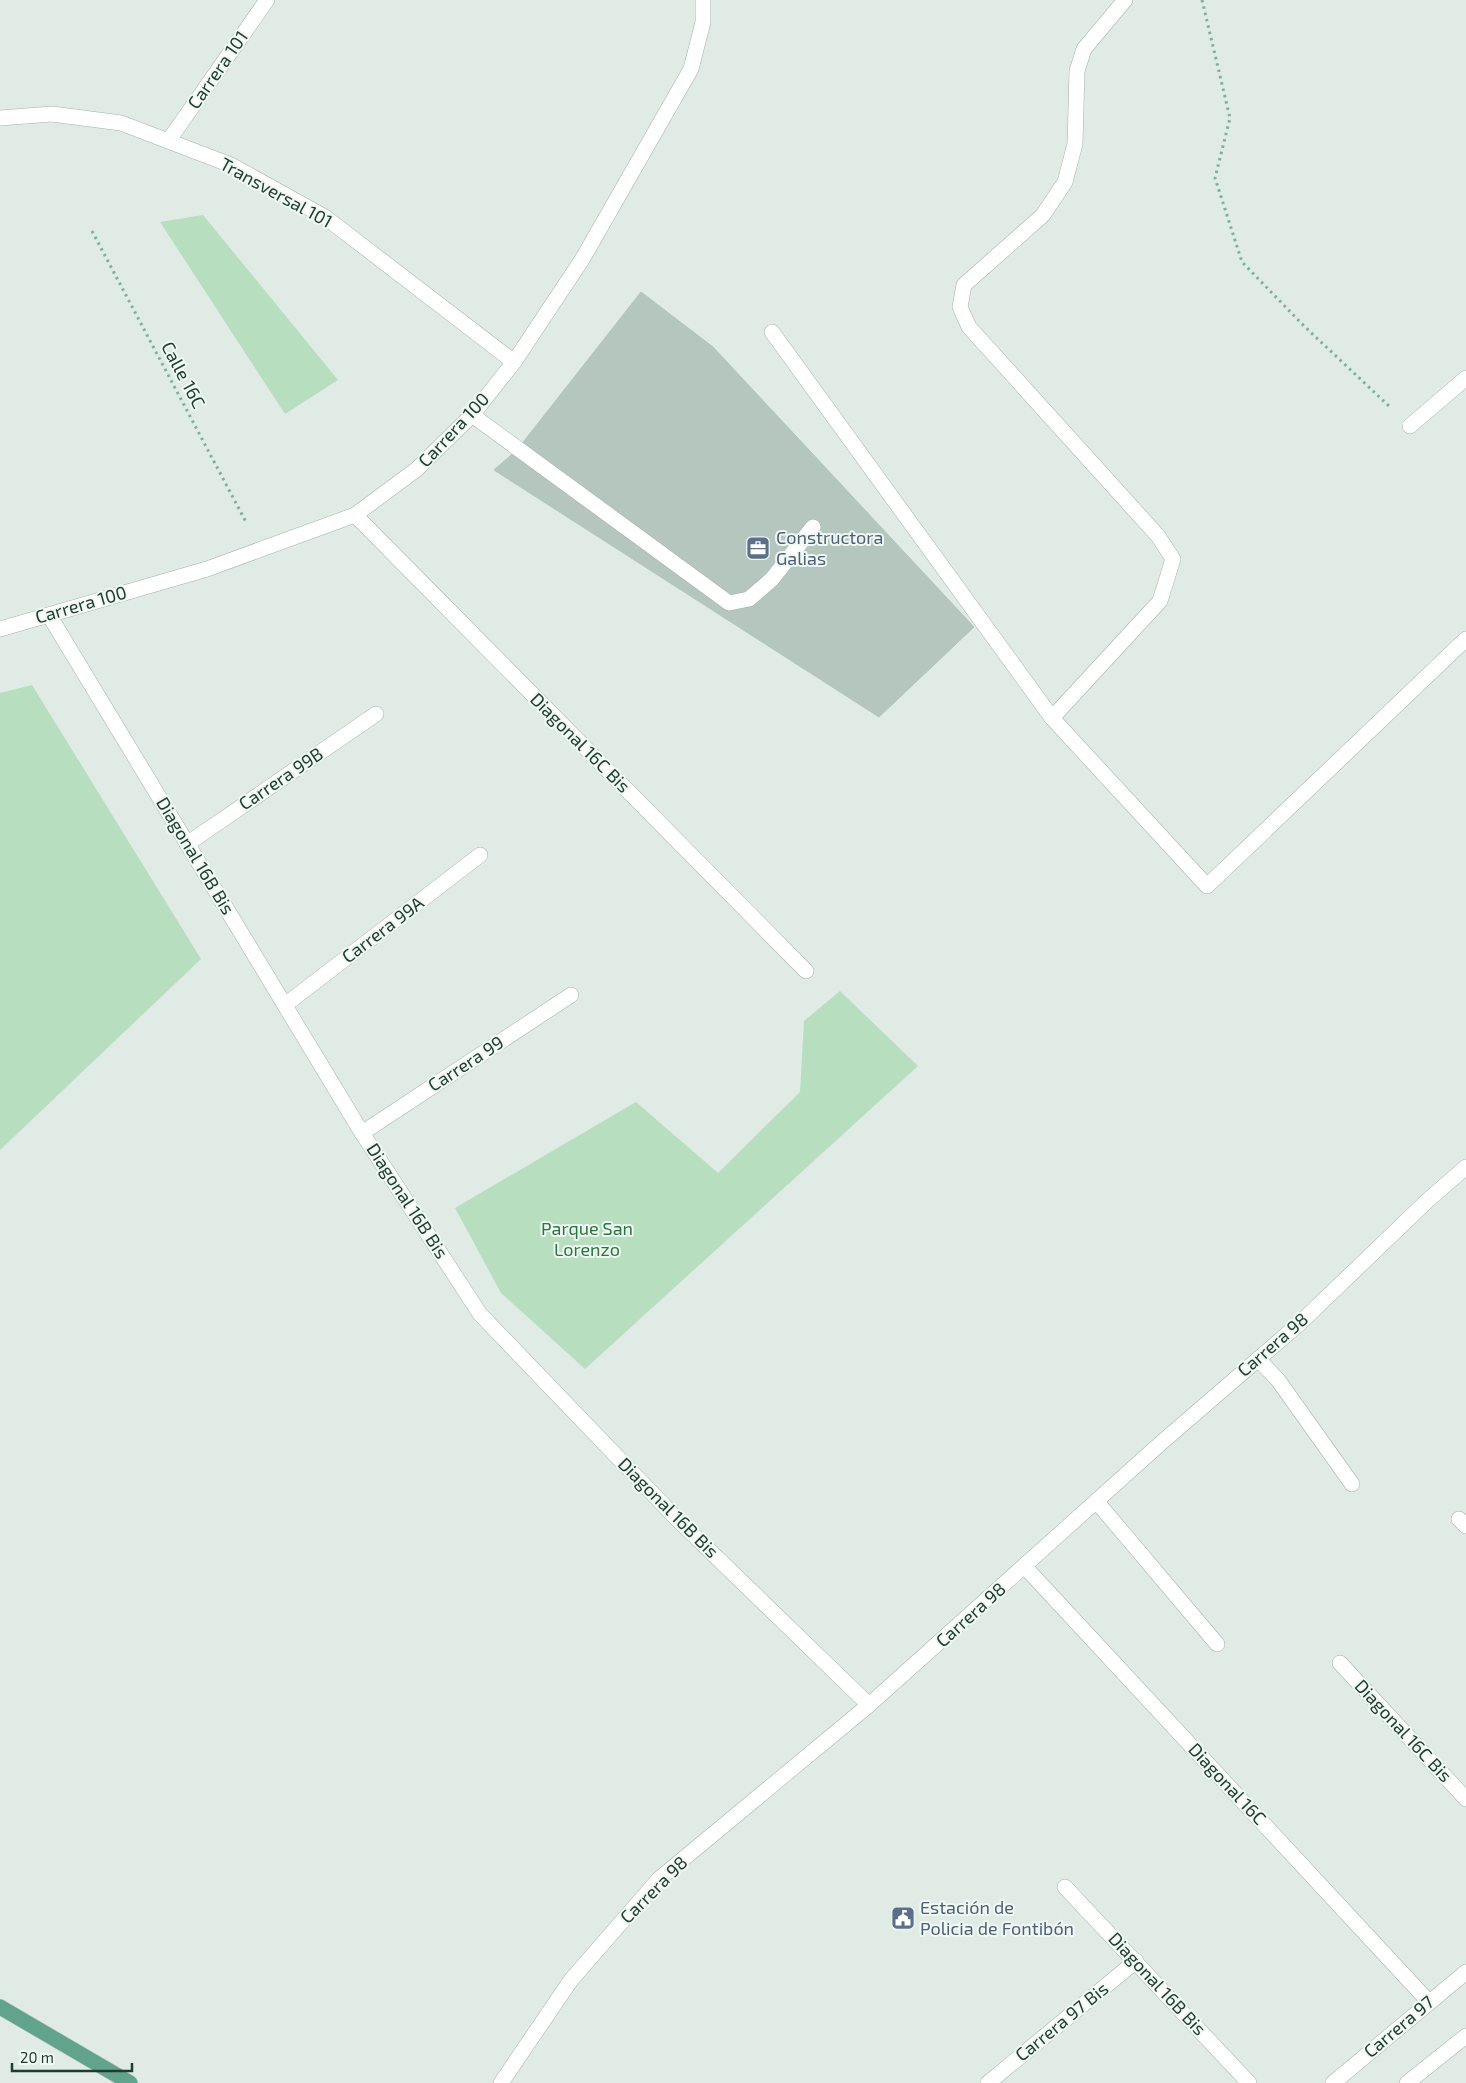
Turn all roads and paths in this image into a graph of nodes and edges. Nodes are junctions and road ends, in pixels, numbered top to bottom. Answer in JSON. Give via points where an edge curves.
{"nodes":[{"id":1,"x":267,"y":0,"type":"edge"},
{"id":2,"x":703,"y":0,"type":"edge"},
{"id":3,"x":1125,"y":0,"type":"edge"},
{"id":4,"x":1202,"y":0,"type":"edge"},
{"id":5,"x":0,"y":118,"type":"edge"},
{"id":6,"x":169,"y":140,"type":"junction"},
{"id":7,"x":92,"y":231,"type":"dead end"},
{"id":8,"x":772,"y":332,"type":"dead end"},
{"id":9,"x":514,"y":362,"type":"junction"},
{"id":10,"x":1466,"y":378,"type":"edge"},
{"id":11,"x":472,"y":415,"type":"junction"},
{"id":12,"x":1410,"y":426,"type":"joint"},
{"id":13,"x":355,"y":516,"type":"junction"},
{"id":14,"x":813,"y":528,"type":"dead end"},
{"id":15,"x":251,"y":531,"type":"dead end"},
{"id":16,"x":49,"y":615,"type":"junction"},
{"id":17,"x":0,"y":629,"type":"edge"},
{"id":18,"x":1466,"y":639,"type":"edge"},
{"id":19,"x":376,"y":714,"type":"dead end"},
{"id":20,"x":1052,"y":718,"type":"junction"},
{"id":21,"x":187,"y":844,"type":"junction"},
{"id":22,"x":480,"y":856,"type":"dead end"},
{"id":23,"x":806,"y":971,"type":"dead end"},
{"id":24,"x":570,"y":995,"type":"dead end"},
{"id":25,"x":285,"y":1004,"type":"junction"},
{"id":26,"x":362,"y":1133,"type":"junction"},
{"id":27,"x":1466,"y":1167,"type":"edge"},
{"id":28,"x":1258,"y":1358,"type":"junction"},
{"id":29,"x":1352,"y":1484,"type":"dead end"},
{"id":30,"x":1097,"y":1502,"type":"junction"},
{"id":31,"x":1025,"y":1567,"type":"junction"},
{"id":32,"x":1218,"y":1644,"type":"dead end"},
{"id":33,"x":1340,"y":1663,"type":"dead end"},
{"id":34,"x":869,"y":1705,"type":"junction"},
{"id":35,"x":1466,"y":1799,"type":"edge"},
{"id":36,"x":1065,"y":1887,"type":"dead end"},
{"id":37,"x":1136,"y":1961,"type":"junction"},
{"id":38,"x":1466,"y":1972,"type":"edge"},
{"id":39,"x":1429,"y":2002,"type":"junction"},
{"id":40,"x":0,"y":2007,"type":"edge"},
{"id":41,"x":1466,"y":2036,"type":"edge"},
{"id":42,"x":130,"y":2083,"type":"edge"},
{"id":43,"x":501,"y":2083,"type":"edge"},
{"id":44,"x":988,"y":2083,"type":"edge"},
{"id":45,"x":1249,"y":2083,"type":"edge"},
{"id":46,"x":1333,"y":2083,"type":"edge"},
{"id":47,"x":1407,"y":2083,"type":"edge"}],
"edges":[{"from":1,"to":6,"type":"street","name":"Carrera 101"},
{"from":2,"to":9,"type":"street","name":"Carrera 100","via":[[703,22],[691,69],[582,258]]},
{"from":3,"to":20,"type":"street","via":[[1084,49],[1079,64],[1075,144],[1065,182],[1042,215],[964,285],[960,307],[969,327],[1158,536],[1173,559],[1160,601]]},
{"from":4,"to":12,"type":"path","via":[[1230,118],[1215,178],[1242,262]]},
{"from":5,"to":6,"type":"street","name":"Transversal 101","via":[[52,114],[101,120]]},
{"from":6,"to":9,"type":"street","name":"Transversal 101","via":[[231,165],[325,217]]},
{"from":7,"to":15,"type":"path","name":"Calle 16C"},
{"from":8,"to":20,"type":"street"},
{"from":9,"to":11,"type":"street","name":"Carrera 100"},
{"from":10,"to":12,"type":"street"},
{"from":11,"to":13,"type":"street","name":"Carrera 100","via":[[417,469]]},
{"from":11,"to":14,"type":"street","via":[[729,603],[750,599],[772,579]]},
{"from":13,"to":16,"type":"street","name":"Carrera 100","via":[[207,569]]},
{"from":13,"to":23,"type":"street","name":"Diagonal 16C Bis"},
{"from":16,"to":17,"type":"street","name":"Carrera 100"},
{"from":16,"to":21,"type":"street","name":"Diagonal 16B Bis"},
{"from":18,"to":20,"type":"street","via":[[1208,886]]},
{"from":19,"to":21,"type":"street","name":"Carrera 99B"},
{"from":21,"to":25,"type":"street","name":"Diagonal 16B Bis"},
{"from":22,"to":25,"type":"street","name":"Carrera 99A"},
{"from":24,"to":26,"type":"street","name":"Carrera 99"},
{"from":25,"to":26,"type":"street","name":"Diagonal 16B Bis"},
{"from":26,"to":34,"type":"street","name":"Diagonal 16B Bis","via":[[480,1314],[676,1518]]},
{"from":27,"to":28,"type":"street","name":"Carrera 98","via":[[1300,1323]]},
{"from":28,"to":29,"type":"street","via":[[1278,1380]]},
{"from":28,"to":30,"type":"street","name":"Carrera 98"},
{"from":30,"to":31,"type":"street","name":"Carrera 98"},
{"from":30,"to":32,"type":"street"},
{"from":31,"to":34,"type":"street","name":"Carrera 98"},
{"from":31,"to":39,"type":"street","name":"Diagonal 16C"},
{"from":33,"to":35,"type":"street","name":"Diagonal 16C Bis"},
{"from":34,"to":43,"type":"street","name":"Carrera 98","via":[[659,1879],[571,1980]]},
{"from":36,"to":37,"type":"street","name":"Diagonal 16B Bis"},
{"from":37,"to":44,"type":"street","name":"Carrera 97 Bis"},
{"from":37,"to":45,"type":"street","name":"Diagonal 16B Bis"},
{"from":38,"to":39,"type":"street","name":"Carrera 97"},
{"from":39,"to":46,"type":"street","name":"Carrera 97"},
{"from":40,"to":42,"type":"main road"},
{"from":41,"to":47,"type":"street"}]}
